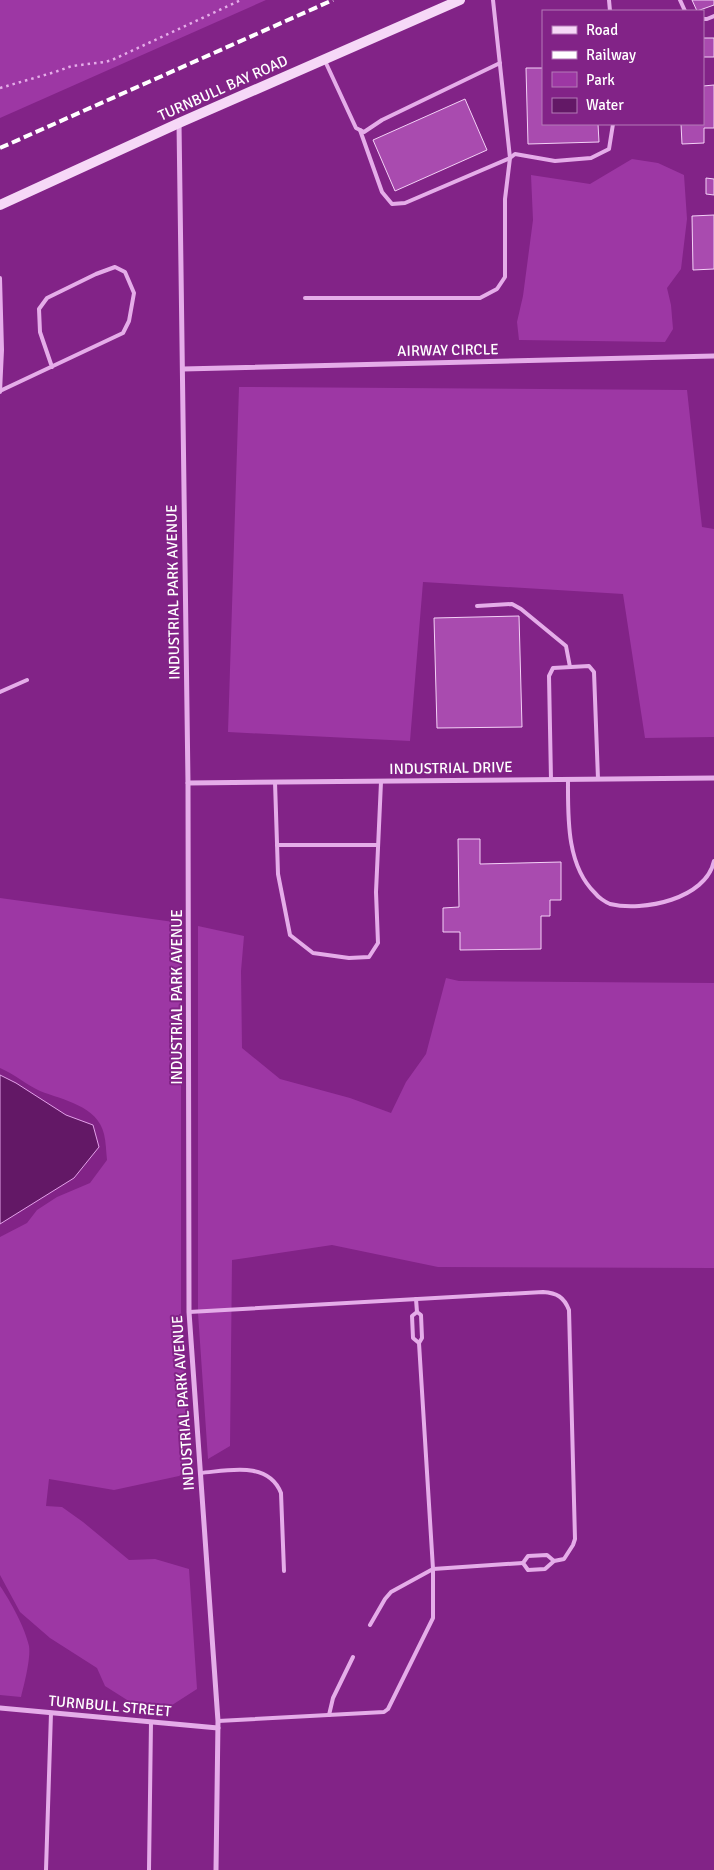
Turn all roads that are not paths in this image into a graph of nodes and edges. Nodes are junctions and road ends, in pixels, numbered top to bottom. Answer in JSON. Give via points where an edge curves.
{"nodes":[{"id":1,"x":460,"y":0,"type":"edge"},
{"id":2,"x":493,"y":0,"type":"edge"},
{"id":3,"x":324,"y":60,"type":"junction"},
{"id":4,"x":500,"y":63,"type":"junction"},
{"id":5,"x":179,"y":123,"type":"junction"},
{"id":6,"x":613,"y":125,"type":"edge"},
{"id":7,"x":360,"y":130,"type":"junction"},
{"id":8,"x":510,"y":158,"type":"junction"},
{"id":9,"x":0,"y":205,"type":"edge"},
{"id":10,"x":0,"y":278,"type":"edge"},
{"id":11,"x":1,"y":289,"type":"edge"},
{"id":12,"x":305,"y":298,"type":"dead end"},
{"id":13,"x":714,"y":356,"type":"edge"},
{"id":14,"x":52,"y":367,"type":"junction"},
{"id":15,"x":183,"y":369,"type":"junction"},
{"id":16,"x":0,"y":392,"type":"edge"},
{"id":17,"x":476,"y":606,"type":"dead end"},
{"id":18,"x":570,"y":666,"type":"junction"},
{"id":19,"x":27,"y":680,"type":"dead end"},
{"id":20,"x":0,"y":692,"type":"edge"},
{"id":21,"x":714,"y":778,"type":"edge"},
{"id":22,"x":568,"y":779,"type":"junction"},
{"id":23,"x":598,"y":779,"type":"junction"},
{"id":24,"x":551,"y":780,"type":"junction"},
{"id":25,"x":275,"y":782,"type":"junction"},
{"id":26,"x":381,"y":782,"type":"junction"},
{"id":27,"x":188,"y":784,"type":"junction"},
{"id":28,"x":277,"y":845,"type":"junction"},
{"id":29,"x":378,"y":845,"type":"junction"},
{"id":30,"x":714,"y":860,"type":"edge"},
{"id":31,"x":416,"y":1299,"type":"junction"},
{"id":32,"x":189,"y":1312,"type":"junction"},
{"id":33,"x":417,"y":1312,"type":"junction"},
{"id":34,"x":419,"y":1343,"type":"junction"},
{"id":35,"x":200,"y":1473,"type":"junction"},
{"id":36,"x":554,"y":1561,"type":"junction"},
{"id":37,"x":523,"y":1564,"type":"junction"},
{"id":38,"x":433,"y":1568,"type":"junction"},
{"id":39,"x":284,"y":1571,"type":"dead end"},
{"id":40,"x":370,"y":1625,"type":"dead end"},
{"id":41,"x":353,"y":1657,"type":"dead end"},
{"id":42,"x":0,"y":1708,"type":"edge"},
{"id":43,"x":51,"y":1713,"type":"junction"},
{"id":44,"x":329,"y":1715,"type":"junction"},
{"id":45,"x":218,"y":1721,"type":"junction"},
{"id":46,"x":151,"y":1722,"type":"junction"},
{"id":47,"x":218,"y":1728,"type":"junction"},
{"id":48,"x":46,"y":1870,"type":"edge"},
{"id":49,"x":149,"y":1870,"type":"edge"},
{"id":50,"x":216,"y":1870,"type":"edge"}],
"edges":[{"from":1,"to":3,"type":"street","name":"TURNBULL BAY ROAD"},
{"from":2,"to":4,"type":"lane"},
{"from":3,"to":5,"type":"street","name":"TURNBULL BAY ROAD"},
{"from":3,"to":7,"type":"lane","via":[[356,128]]},
{"from":4,"to":7,"type":"lane","via":[[382,120],[364,132]]},
{"from":4,"to":8,"type":"lane"},
{"from":5,"to":9,"type":"street","name":"TURNBULL BAY ROAD"},
{"from":5,"to":15,"type":"street","name":"INDUSTRIAL PARK AVENUE"},
{"from":6,"to":8,"type":"lane","via":[[609,149],[591,158],[555,161],[515,154]]},
{"from":7,"to":8,"type":"lane","via":[[382,192],[392,204],[405,203]]},
{"from":8,"to":12,"type":"lane","via":[[505,200],[505,277],[497,289],[480,298]]},
{"from":10,"to":11,"type":"lane"},
{"from":11,"to":16,"type":"lane"},
{"from":13,"to":15,"type":"street","name":"AIRWAY CIRCLE"},
{"from":14,"to":14,"type":"lane","via":[[122,333],[129,321],[134,293],[125,272],[115,267],[47,298],[39,309],[40,332]]},
{"from":14,"to":16,"type":"lane"},
{"from":15,"to":27,"type":"street","name":"INDUSTRIAL PARK AVENUE"},
{"from":17,"to":18,"type":"lane","via":[[512,604],[521,609],[566,646]]},
{"from":18,"to":23,"type":"lane","via":[[589,666],[594,672]]},
{"from":18,"to":24,"type":"lane","via":[[554,668],[549,676]]},
{"from":19,"to":20,"type":"lane"},
{"from":21,"to":23,"type":"street","name":"INDUSTRIAL DRIVE"},
{"from":22,"to":23,"type":"street","name":"INDUSTRIAL DRIVE"},
{"from":22,"to":24,"type":"street","name":"INDUSTRIAL DRIVE"},
{"from":22,"to":30,"type":"lane","via":[[572,850],[594,892],[608,904],[639,907],[666,901],[692,890],[708,878]]},
{"from":24,"to":26,"type":"street","name":"INDUSTRIAL DRIVE"},
{"from":25,"to":26,"type":"street","name":"INDUSTRIAL DRIVE"},
{"from":25,"to":27,"type":"street","name":"INDUSTRIAL DRIVE"},
{"from":25,"to":28,"type":"lane"},
{"from":26,"to":29,"type":"lane"},
{"from":27,"to":32,"type":"street","name":"INDUSTRIAL PARK AVENUE"},
{"from":28,"to":29,"type":"lane"},
{"from":28,"to":29,"type":"lane","via":[[278,874],[290,935],[313,953],[349,958],[369,957],[378,943]]},
{"from":31,"to":32,"type":"lane"},
{"from":31,"to":33,"type":"lane"},
{"from":31,"to":36,"type":"lane","via":[[543,1292],[560,1296],[566,1302],[569,1310],[575,1539],[564,1559]]},
{"from":32,"to":35,"type":"street","name":"INDUSTRIAL PARK AVENUE"},
{"from":33,"to":34,"type":"lane","via":[[421,1315],[422,1338]]},
{"from":33,"to":34,"type":"lane","via":[[412,1316],[413,1338]]},
{"from":34,"to":38,"type":"lane"},
{"from":35,"to":39,"type":"lane","via":[[249,1469],[265,1474],[278,1485]]},
{"from":35,"to":45,"type":"street","name":"INDUSTRIAL PARK AVENUE"},
{"from":36,"to":37,"type":"lane","via":[[545,1570],[528,1570]]},
{"from":36,"to":37,"type":"lane","via":[[547,1555],[528,1556]]},
{"from":37,"to":38,"type":"lane"},
{"from":38,"to":40,"type":"lane","via":[[391,1592]]},
{"from":38,"to":44,"type":"lane","via":[[433,1618],[388,1709],[384,1712]]},
{"from":41,"to":44,"type":"lane","via":[[333,1698]]},
{"from":42,"to":43,"type":"street","name":"TURNBULL STREET"},
{"from":43,"to":46,"type":"street","name":"TURNBULL STREET"},
{"from":43,"to":48,"type":"lane"},
{"from":44,"to":45,"type":"lane"},
{"from":45,"to":47,"type":"street","name":"INDUSTRIAL PARK AVENUE"},
{"from":46,"to":47,"type":"street","name":"TURNBULL STREET"},
{"from":46,"to":49,"type":"lane"},
{"from":47,"to":50,"type":"street","name":"INDUSTRIAL PARK AVENUE"}]}
